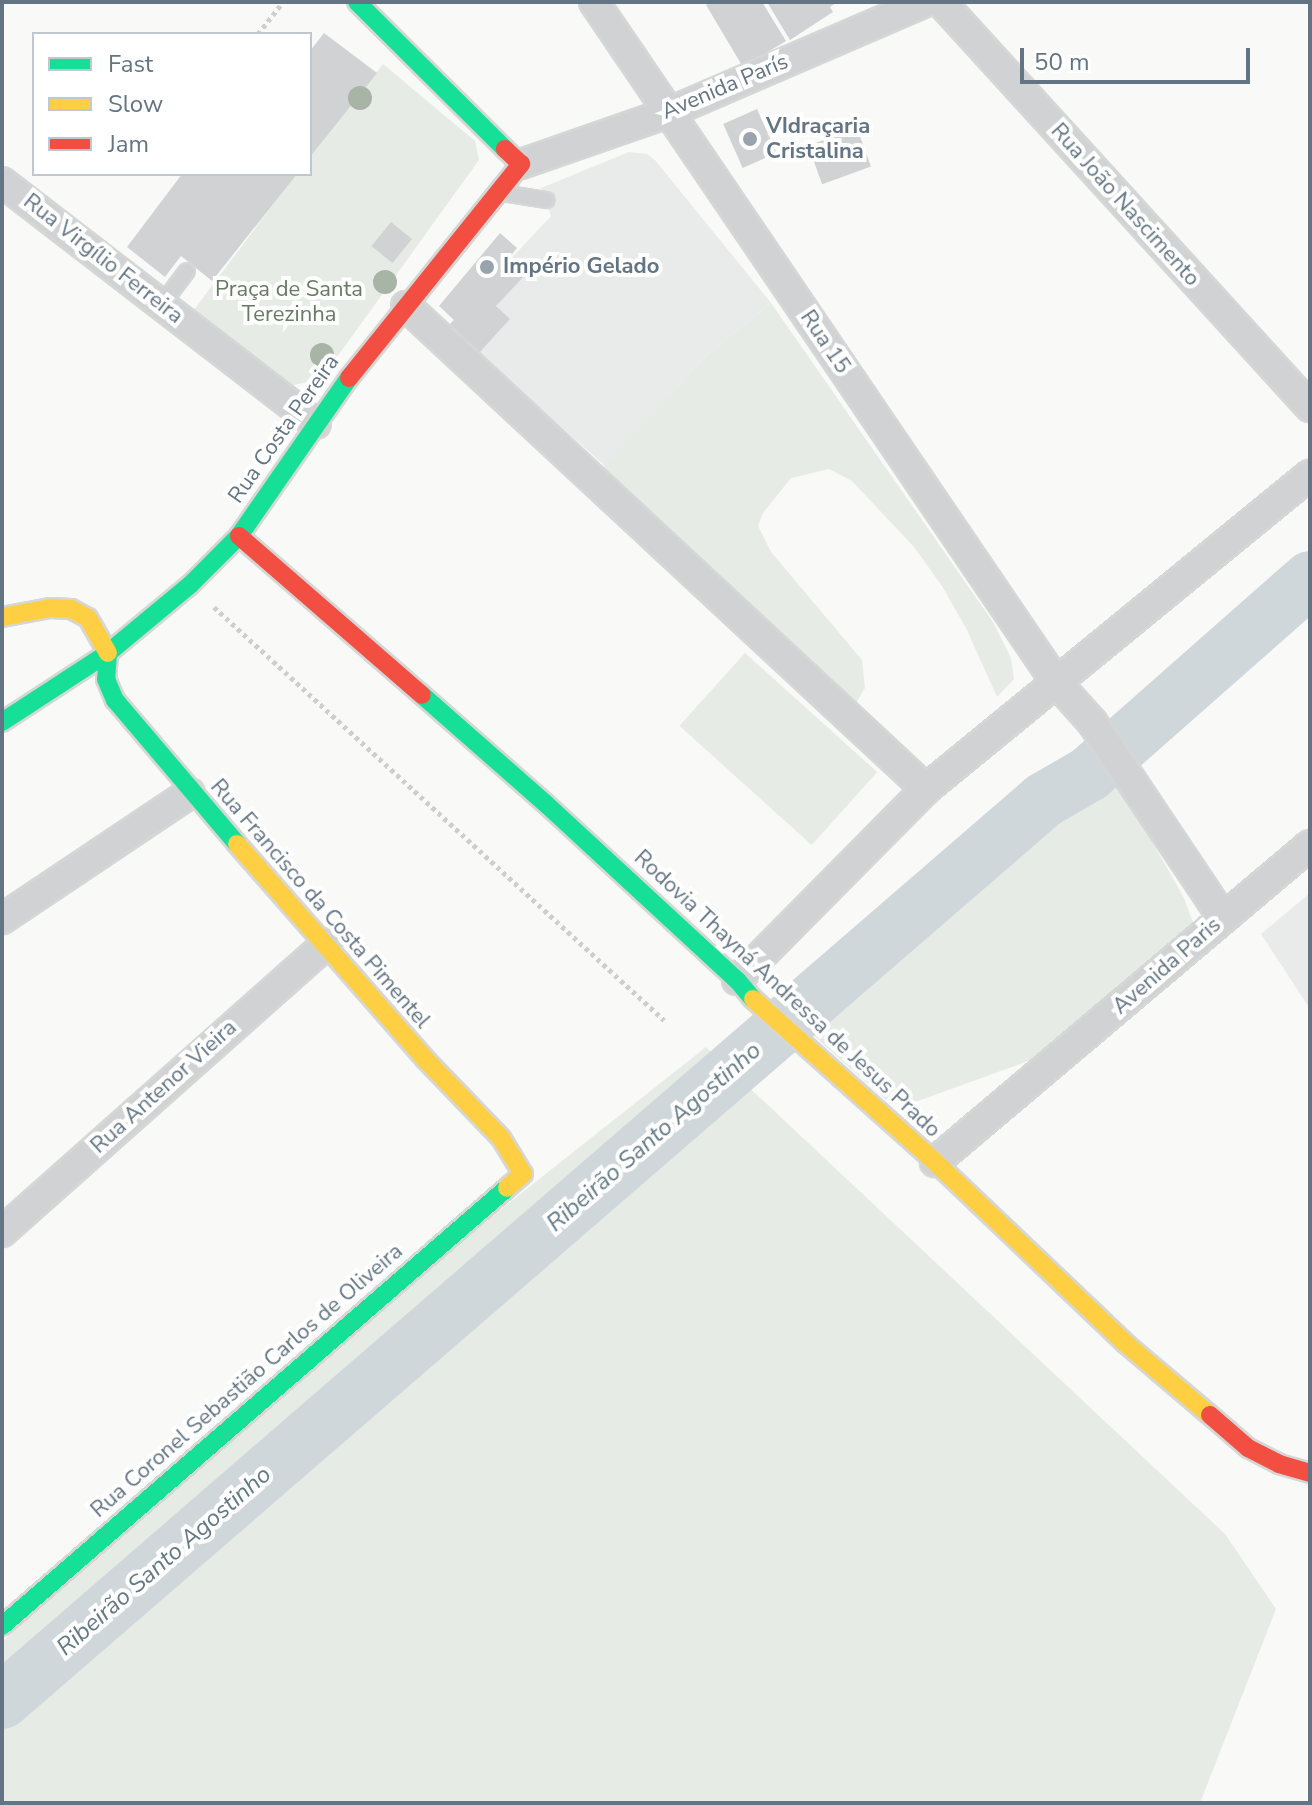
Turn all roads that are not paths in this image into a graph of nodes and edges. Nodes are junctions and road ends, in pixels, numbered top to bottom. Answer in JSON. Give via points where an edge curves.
{"nodes":[{"id":1,"x":357,"y":2,"type":"edge"},
{"id":2,"x":594,"y":2,"type":"edge"},
{"id":3,"x":925,"y":2,"type":"edge"},
{"id":4,"x":941,"y":2,"type":"edge"},
{"id":5,"x":670,"y":112,"type":"junction"},
{"id":6,"x":521,"y":164,"type":"junction"},
{"id":7,"x":2,"y":182,"type":"edge"},
{"id":8,"x":498,"y":193,"type":"junction"},
{"id":9,"x":546,"y":200,"type":"dead end"},
{"id":10,"x":187,"y":271,"type":"dead end"},
{"id":11,"x":162,"y":304,"type":"junction"},
{"id":12,"x":406,"y":306,"type":"junction"},
{"id":13,"x":1310,"y":407,"type":"edge"},
{"id":14,"x":316,"y":424,"type":"junction"},
{"id":15,"x":1310,"y":475,"type":"edge"},
{"id":16,"x":239,"y":536,"type":"junction"},
{"id":17,"x":2,"y":617,"type":"edge"},
{"id":18,"x":108,"y":653,"type":"junction"},
{"id":19,"x":1056,"y":682,"type":"junction"},
{"id":20,"x":2,"y":722,"type":"edge"},
{"id":21,"x":926,"y":789,"type":"junction"},
{"id":22,"x":190,"y":793,"type":"junction"},
{"id":23,"x":1310,"y":845,"type":"edge"},
{"id":24,"x":1223,"y":918,"type":"junction"},
{"id":25,"x":2,"y":919,"type":"edge"},
{"id":26,"x":327,"y":943,"type":"junction"},
{"id":27,"x":737,"y":980,"type":"junction"},
{"id":28,"x":935,"y":1162,"type":"junction"},
{"id":29,"x":523,"y":1174,"type":"joint"},
{"id":30,"x":2,"y":1232,"type":"edge"},
{"id":31,"x":1310,"y":1473,"type":"edge"},
{"id":32,"x":2,"y":1626,"type":"edge"}],
"edges":[{"from":1,"to":6,"type":"street"},
{"from":2,"to":5,"type":"street","name":"Rua 15"},
{"from":3,"to":5,"type":"street","name":"Avenida París"},
{"from":4,"to":13,"type":"street","name":"Rua João Nascimento"},
{"from":5,"to":6,"type":"street","name":"Avenida París"},
{"from":5,"to":19,"type":"street","name":"Rua 15"},
{"from":6,"to":8,"type":"street","name":"Rua Costa Pereira"},
{"from":7,"to":11,"type":"street","name":"Rua Virgílio Ferreira"},
{"from":8,"to":9,"type":"lane"},
{"from":8,"to":12,"type":"street","name":"Rua Costa Pereira"},
{"from":10,"to":11,"type":"lane"},
{"from":11,"to":14,"type":"street","name":"Rua Virgílio Ferreira"},
{"from":12,"to":14,"type":"street","name":"Rua Costa Pereira"},
{"from":12,"to":21,"type":"street"},
{"from":14,"to":16,"type":"street","name":"Rua Costa Pereira"},
{"from":15,"to":19,"type":"street"},
{"from":16,"to":18,"type":"street","name":"Rua Costa Pereira"},
{"from":16,"to":27,"type":"street","name":"Rodovia Thayná Andressa de Jesus Prado","via":[[546,804]]},
{"from":17,"to":18,"type":"street","via":[[71,609],[88,618]]},
{"from":18,"to":20,"type":"street"},
{"from":18,"to":22,"type":"street","name":"Rua Francisco da Costa Pimentel","via":[[106,679],[115,700]]},
{"from":19,"to":21,"type":"street"},
{"from":19,"to":24,"type":"street","name":"Rua 15","via":[[1092,722]]},
{"from":21,"to":27,"type":"street"},
{"from":22,"to":25,"type":"street"},
{"from":22,"to":26,"type":"street","name":"Rua Francisco da Costa Pimentel"},
{"from":23,"to":24,"type":"street","name":"Avenida Paris"},
{"from":24,"to":28,"type":"street","name":"Avenida Paris"},
{"from":26,"to":29,"type":"street","name":"Rua Francisco da Costa Pimentel","via":[[425,1059],[501,1138]]},
{"from":26,"to":30,"type":"street","name":"Rua Antenor Vieira"},
{"from":27,"to":28,"type":"street","name":"Rodovia Thayná Andressa de Jesus Prado","via":[[758,1005]]},
{"from":28,"to":31,"type":"street","name":"Rodovia Thayná Andressa de Jesus Prado","via":[[1114,1333],[1248,1448]]},
{"from":29,"to":32,"type":"street","name":"Rua Coronel Sebastião Carlos de Oliveira"}]}
